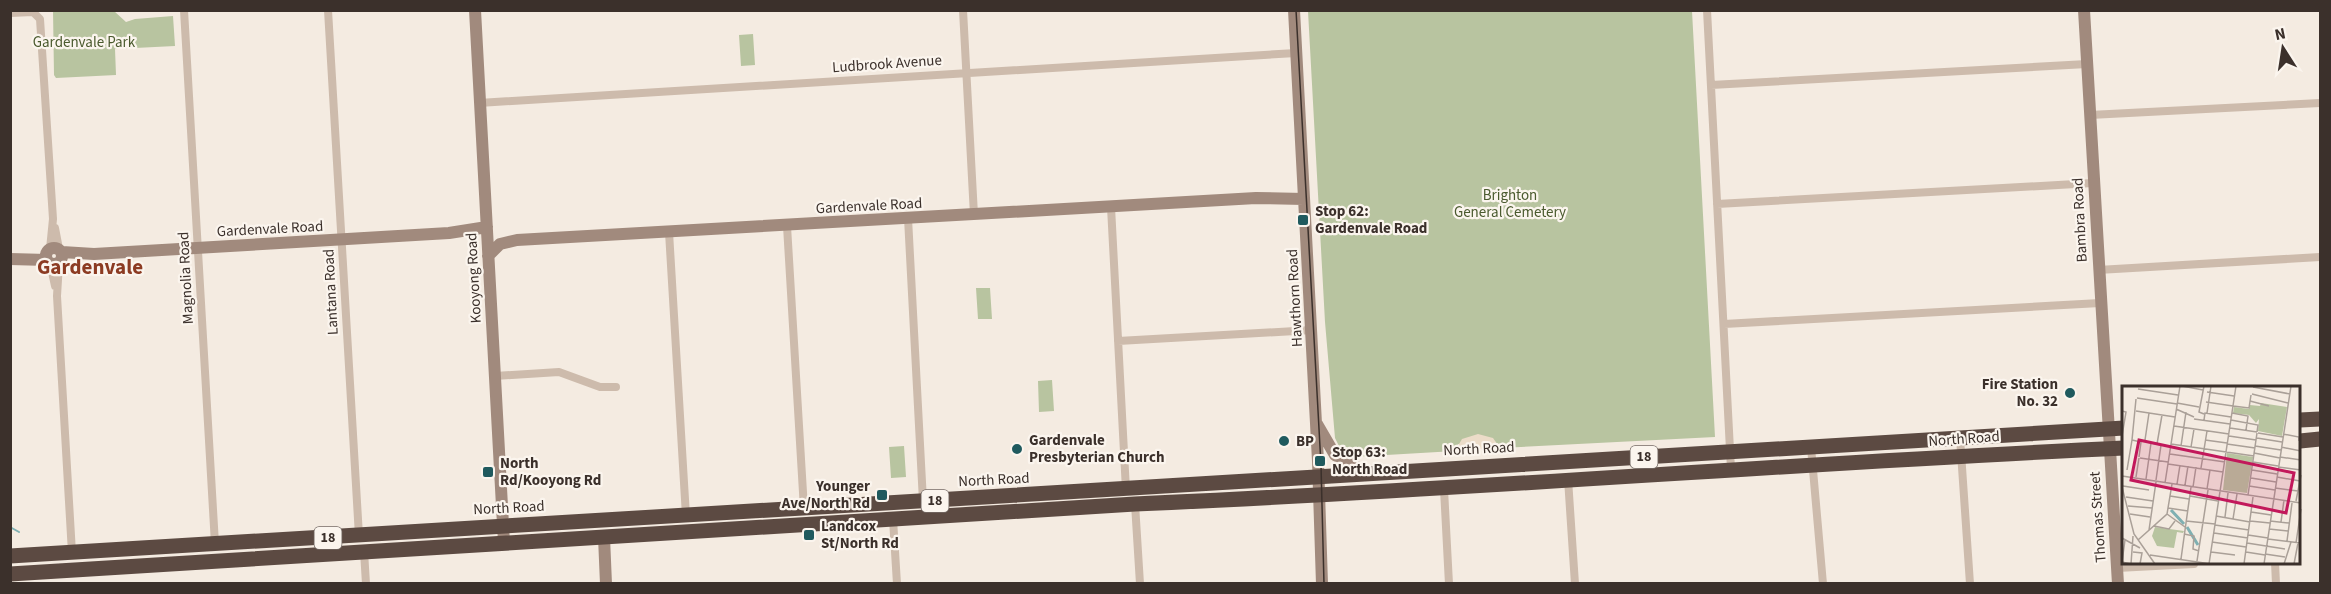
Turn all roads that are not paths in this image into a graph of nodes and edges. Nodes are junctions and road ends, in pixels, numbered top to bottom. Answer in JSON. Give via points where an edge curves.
{"nodes":[{"id":1,"x":184,"y":10,"type":"edge"},
{"id":2,"x":328,"y":10,"type":"edge"},
{"id":3,"x":475,"y":10,"type":"edge"},
{"id":4,"x":963,"y":10,"type":"edge"},
{"id":5,"x":1294,"y":10,"type":"edge"},
{"id":6,"x":1707,"y":10,"type":"edge"},
{"id":7,"x":2084,"y":10,"type":"edge"},
{"id":8,"x":10,"y":13,"type":"edge"},
{"id":9,"x":1296,"y":53,"type":"junction"},
{"id":10,"x":2087,"y":64,"type":"junction"},
{"id":11,"x":966,"y":72,"type":"junction"},
{"id":12,"x":1711,"y":85,"type":"junction"},
{"id":13,"x":479,"y":103,"type":"junction"},
{"id":14,"x":2320,"y":103,"type":"edge"},
{"id":15,"x":2090,"y":115,"type":"junction"},
{"id":16,"x":2093,"y":183,"type":"junction"},
{"id":17,"x":1304,"y":194,"type":"junction"},
{"id":18,"x":1717,"y":204,"type":"junction"},
{"id":19,"x":1110,"y":207,"type":"junction"},
{"id":20,"x":974,"y":215,"type":"junction"},
{"id":21,"x":908,"y":218,"type":"junction"},
{"id":22,"x":788,"y":226,"type":"junction"},
{"id":23,"x":487,"y":231,"type":"junction"},
{"id":24,"x":669,"y":232,"type":"junction"},
{"id":25,"x":342,"y":239,"type":"junction"},
{"id":26,"x":198,"y":248,"type":"junction"},
{"id":27,"x":54,"y":256,"type":"junction"},
{"id":28,"x":488,"y":256,"type":"junction"},
{"id":29,"x":2320,"y":257,"type":"edge"},
{"id":30,"x":12,"y":259,"type":"edge"},
{"id":31,"x":2098,"y":270,"type":"junction"},
{"id":32,"x":2100,"y":303,"type":"junction"},
{"id":33,"x":1724,"y":324,"type":"junction"},
{"id":34,"x":1312,"y":330,"type":"junction"},
{"id":35,"x":1118,"y":341,"type":"junction"},
{"id":36,"x":495,"y":376,"type":"junction"},
{"id":37,"x":616,"y":387,"type":"dead end"},
{"id":38,"x":2320,"y":419,"type":"edge"},
{"id":39,"x":2301,"y":420,"type":"edge"},
{"id":40,"x":1316,"y":423,"type":"junction"},
{"id":41,"x":2122,"y":428,"type":"edge"},
{"id":42,"x":2107,"y":429,"type":"junction"},
{"id":43,"x":2028,"y":434,"type":"junction"},
{"id":44,"x":1960,"y":438,"type":"junction"},
{"id":45,"x":2320,"y":440,"type":"edge"},
{"id":46,"x":2301,"y":441,"type":"edge"},
{"id":47,"x":1811,"y":447,"type":"junction"},
{"id":48,"x":2122,"y":448,"type":"edge"},
{"id":49,"x":2108,"y":449,"type":"junction"},
{"id":50,"x":1730,"y":452,"type":"junction"},
{"id":51,"x":2029,"y":453,"type":"junction"},
{"id":52,"x":1961,"y":457,"type":"junction"},
{"id":53,"x":1813,"y":465,"type":"junction"},
{"id":54,"x":1731,"y":470,"type":"junction"},
{"id":55,"x":1368,"y":473,"type":"junction"},
{"id":56,"x":1319,"y":476,"type":"junction"},
{"id":57,"x":1568,"y":479,"type":"junction"},
{"id":58,"x":1261,"y":480,"type":"junction"},
{"id":59,"x":1444,"y":489,"type":"junction"},
{"id":60,"x":1125,"y":490,"type":"junction"},
{"id":61,"x":1318,"y":497,"type":"junction"},
{"id":62,"x":1263,"y":499,"type":"junction"},
{"id":63,"x":923,"y":501,"type":"junction"},
{"id":64,"x":1135,"y":504,"type":"junction"},
{"id":65,"x":804,"y":508,"type":"junction"},
{"id":66,"x":745,"y":512,"type":"junction"},
{"id":67,"x":686,"y":516,"type":"junction"},
{"id":68,"x":893,"y":519,"type":"junction"},
{"id":69,"x":504,"y":527,"type":"junction"},
{"id":70,"x":746,"y":528,"type":"junction"},
{"id":71,"x":359,"y":536,"type":"junction"},
{"id":72,"x":604,"y":537,"type":"junction"},
{"id":73,"x":504,"y":543,"type":"junction"},
{"id":74,"x":215,"y":544,"type":"junction"},
{"id":75,"x":364,"y":551,"type":"junction"},
{"id":76,"x":72,"y":553,"type":"junction"},
{"id":77,"x":15,"y":556,"type":"edge"},
{"id":78,"x":153,"y":556,"type":"junction"},
{"id":79,"x":2194,"y":564,"type":"dead end"},
{"id":80,"x":2275,"y":564,"type":"edge"},
{"id":81,"x":2117,"y":568,"type":"junction"},
{"id":82,"x":11,"y":574,"type":"edge"},
{"id":83,"x":366,"y":584,"type":"edge"},
{"id":84,"x":606,"y":584,"type":"edge"},
{"id":85,"x":897,"y":584,"type":"edge"},
{"id":86,"x":1140,"y":584,"type":"edge"},
{"id":87,"x":1322,"y":584,"type":"edge"},
{"id":88,"x":1449,"y":584,"type":"edge"},
{"id":89,"x":1575,"y":584,"type":"edge"},
{"id":90,"x":1822,"y":584,"type":"edge"},
{"id":91,"x":1970,"y":584,"type":"edge"},
{"id":92,"x":2118,"y":584,"type":"edge"},
{"id":93,"x":2276,"y":584,"type":"edge"}],
"edges":[{"from":1,"to":26,"type":"street","name":"Magnolia Road"},
{"from":2,"to":25,"type":"street","name":"Lantana Road"},
{"from":3,"to":13,"type":"street","name":"Kooyong Road"},
{"from":4,"to":11,"type":"street"},
{"from":5,"to":9,"type":"street","name":"Hawthorn Road"},
{"from":6,"to":12,"type":"street"},
{"from":7,"to":10,"type":"street","name":"Bambra Road"},
{"from":8,"to":27,"type":"street","via":[[36,13],[41,28]]},
{"from":9,"to":11,"type":"street","name":"Ludbrook Avenue"},
{"from":9,"to":17,"type":"street","name":"Hawthorn Road"},
{"from":10,"to":12,"type":"street"},
{"from":10,"to":15,"type":"street","name":"Bambra Road"},
{"from":11,"to":13,"type":"street","name":"Ludbrook Avenue"},
{"from":11,"to":20,"type":"street"},
{"from":12,"to":18,"type":"street"},
{"from":13,"to":23,"type":"street","name":"Kooyong Road"},
{"from":14,"to":15,"type":"street"},
{"from":15,"to":16,"type":"street","name":"Bambra Road"},
{"from":16,"to":18,"type":"street"},
{"from":16,"to":31,"type":"street","name":"Bambra Road"},
{"from":17,"to":19,"type":"street","name":"Gardenvale Road"},
{"from":17,"to":34,"type":"street","name":"Hawthorn Road"},
{"from":18,"to":33,"type":"street"},
{"from":19,"to":20,"type":"street","name":"Gardenvale Road"},
{"from":19,"to":35,"type":"street"},
{"from":20,"to":21,"type":"street","name":"Gardenvale Road"},
{"from":21,"to":22,"type":"street","name":"Gardenvale Road"},
{"from":21,"to":63,"type":"street"},
{"from":22,"to":24,"type":"street","name":"Gardenvale Road"},
{"from":22,"to":65,"type":"street"},
{"from":23,"to":25,"type":"street","name":"Gardenvale Road"},
{"from":23,"to":28,"type":"street","name":"Kooyong Road"},
{"from":24,"to":28,"type":"street","name":"Gardenvale Road","via":[[517,240],[500,244]]},
{"from":24,"to":67,"type":"street"},
{"from":25,"to":26,"type":"street","name":"Gardenvale Road"},
{"from":25,"to":71,"type":"street","name":"Lantana Road"},
{"from":26,"to":27,"type":"street","name":"Gardenvale Road"},
{"from":26,"to":74,"type":"street","name":"Magnolia Road"},
{"from":27,"to":30,"type":"street","name":"Gardenvale Road"},
{"from":27,"to":76,"type":"street"},
{"from":28,"to":36,"type":"street","name":"Kooyong Road"},
{"from":29,"to":31,"type":"street"},
{"from":31,"to":32,"type":"street","name":"Bambra Road"},
{"from":32,"to":33,"type":"street"},
{"from":32,"to":42,"type":"street","name":"Bambra Road"},
{"from":33,"to":50,"type":"street"},
{"from":34,"to":35,"type":"street"},
{"from":34,"to":40,"type":"street","name":"Hawthorn Road"},
{"from":35,"to":60,"type":"street"},
{"from":36,"to":37,"type":"street","via":[[559,372],[600,387]]},
{"from":36,"to":69,"type":"street","name":"Kooyong Road"},
{"from":38,"to":39,"type":"highway"},
{"from":40,"to":55,"type":"street","via":[[1335,455]]},
{"from":40,"to":56,"type":"street","name":"Hawthorn Road"},
{"from":41,"to":42,"type":"highway","name":"North Road","number":"18"},
{"from":42,"to":43,"type":"highway","name":"North Road","number":"18"},
{"from":42,"to":49,"type":"street","name":"Thomas Street"},
{"from":43,"to":44,"type":"highway","name":"North Road","number":"18"},
{"from":43,"to":51,"type":"highway"},
{"from":44,"to":47,"type":"highway","name":"North Road","number":"18"},
{"from":44,"to":52,"type":"street"},
{"from":45,"to":46,"type":"highway"},
{"from":47,"to":50,"type":"highway","name":"North Road","number":"18"},
{"from":47,"to":53,"type":"street"},
{"from":48,"to":49,"type":"highway","name":"North Road","number":"18"},
{"from":49,"to":51,"type":"highway","name":"North Road","number":"18"},
{"from":49,"to":81,"type":"street","name":"Thomas Street"},
{"from":50,"to":54,"type":"street"},
{"from":50,"to":55,"type":"highway","name":"North Road","number":"18"},
{"from":51,"to":52,"type":"highway","name":"North Road","number":"18"},
{"from":52,"to":53,"type":"highway","name":"North Road","number":"18"},
{"from":52,"to":91,"type":"street"},
{"from":53,"to":54,"type":"highway","name":"North Road","number":"18"},
{"from":53,"to":90,"type":"street"},
{"from":54,"to":57,"type":"highway","name":"North Road","number":"18"},
{"from":55,"to":56,"type":"highway","name":"North Road","number":"18"},
{"from":56,"to":58,"type":"highway","name":"North Road","number":"18"},
{"from":56,"to":61,"type":"street","name":"Hawthorn Road"},
{"from":57,"to":59,"type":"highway","name":"North Road","number":"18"},
{"from":57,"to":89,"type":"street"},
{"from":58,"to":60,"type":"highway","name":"North Road","number":"18"},
{"from":58,"to":62,"type":"highway"},
{"from":59,"to":61,"type":"highway","name":"North Road","number":"18"},
{"from":59,"to":88,"type":"street"},
{"from":60,"to":63,"type":"highway","name":"North Road","number":"18"},
{"from":61,"to":62,"type":"highway","name":"North Road","number":"18"},
{"from":61,"to":87,"type":"street","name":"Hawthorn Road"},
{"from":62,"to":64,"type":"highway","name":"North Road","number":"18"},
{"from":63,"to":65,"type":"highway","name":"North Road","number":"18"},
{"from":64,"to":68,"type":"highway","name":"North Road","number":"18"},
{"from":64,"to":86,"type":"street"},
{"from":65,"to":66,"type":"highway","name":"North Road","number":"18"},
{"from":66,"to":67,"type":"highway","name":"North Road","number":"18"},
{"from":66,"to":70,"type":"highway"},
{"from":67,"to":69,"type":"highway","name":"North Road","number":"18"},
{"from":68,"to":70,"type":"highway","name":"North Road","number":"18"},
{"from":68,"to":85,"type":"street"},
{"from":69,"to":71,"type":"highway","name":"North Road","number":"18"},
{"from":69,"to":73,"type":"street","name":"Kooyong Road"},
{"from":70,"to":72,"type":"highway","name":"North Road","number":"18"},
{"from":71,"to":74,"type":"highway","name":"North Road","number":"18"},
{"from":72,"to":73,"type":"highway","name":"North Road","number":"18"},
{"from":72,"to":84,"type":"street"},
{"from":73,"to":75,"type":"highway","name":"North Road","number":"18"},
{"from":74,"to":78,"type":"highway","name":"North Road","number":"18"},
{"from":75,"to":78,"type":"highway","name":"North Road","number":"18"},
{"from":75,"to":83,"type":"street"},
{"from":76,"to":77,"type":"highway","name":"North Road","number":"18"},
{"from":76,"to":78,"type":"highway","name":"North Road","number":"18"},
{"from":77,"to":82,"type":"highway"},
{"from":78,"to":82,"type":"highway","name":"North Road","number":"18"},
{"from":79,"to":81,"type":"street"},
{"from":80,"to":93,"type":"street"},
{"from":81,"to":92,"type":"street","name":"Thomas Street"}]}
